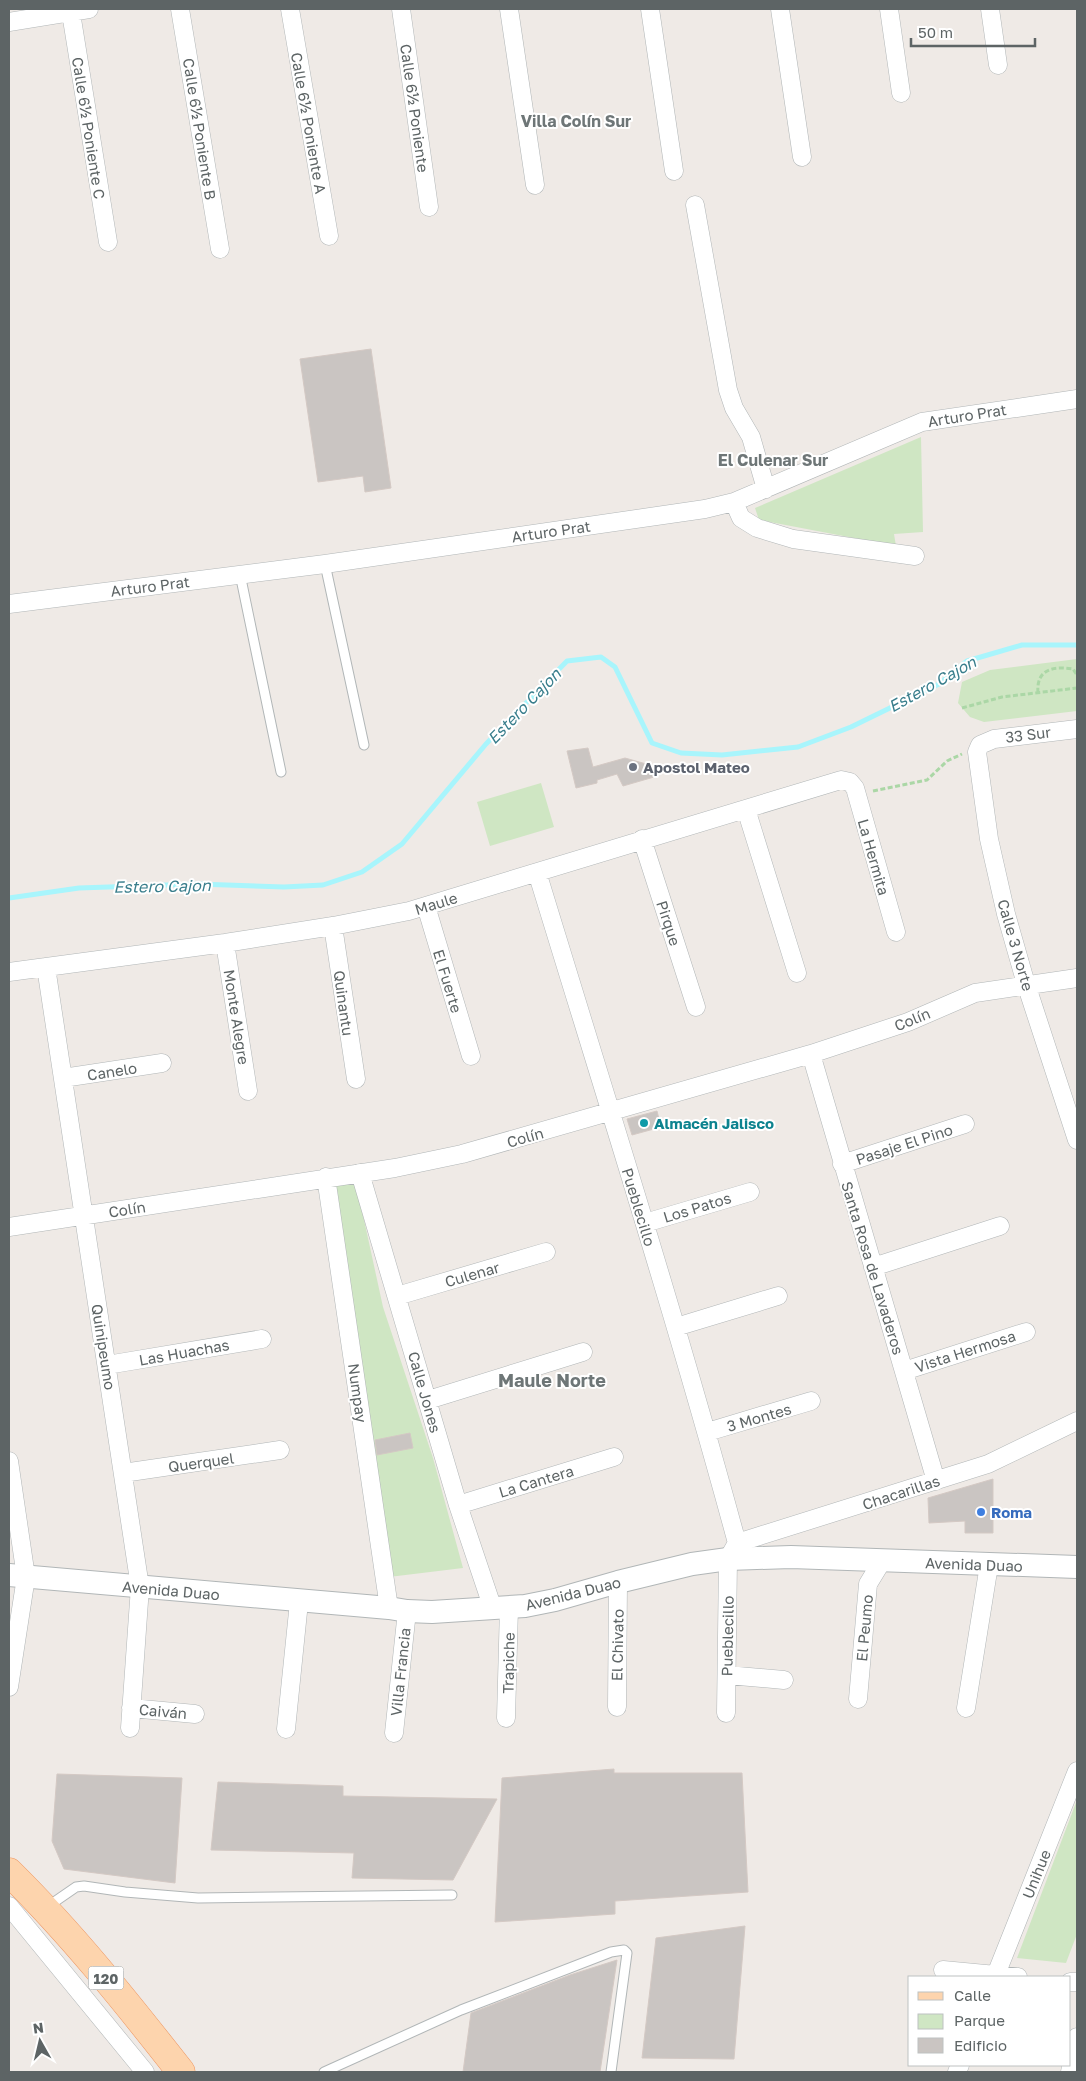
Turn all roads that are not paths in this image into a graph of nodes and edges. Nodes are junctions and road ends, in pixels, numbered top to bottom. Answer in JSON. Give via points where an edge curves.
{"nodes":[{"id":1,"x":89,"y":9,"type":"edge"},
{"id":2,"x":180,"y":9,"type":"edge"},
{"id":3,"x":290,"y":9,"type":"edge"},
{"id":4,"x":402,"y":9,"type":"edge"},
{"id":5,"x":509,"y":9,"type":"edge"},
{"id":6,"x":650,"y":9,"type":"edge"},
{"id":7,"x":780,"y":9,"type":"edge"},
{"id":8,"x":889,"y":9,"type":"edge"},
{"id":9,"x":990,"y":9,"type":"edge"},
{"id":10,"x":71,"y":13,"type":"junction"},
{"id":11,"x":9,"y":22,"type":"edge"},
{"id":12,"x":998,"y":65,"type":"dead end"},
{"id":13,"x":901,"y":93,"type":"dead end"},
{"id":14,"x":802,"y":158,"type":"dead end"},
{"id":15,"x":674,"y":171,"type":"dead end"},
{"id":16,"x":535,"y":185,"type":"dead end"},
{"id":17,"x":695,"y":205,"type":"dead end"},
{"id":18,"x":429,"y":207,"type":"dead end"},
{"id":19,"x":329,"y":236,"type":"dead end"},
{"id":20,"x":108,"y":242,"type":"dead end"},
{"id":21,"x":220,"y":249,"type":"dead end"},
{"id":22,"x":1077,"y":399,"type":"edge"},
{"id":23,"x":766,"y":489,"type":"junction"},
{"id":24,"x":734,"y":502,"type":"junction"},
{"id":25,"x":915,"y":556,"type":"dead end"},
{"id":26,"x":325,"y":564,"type":"junction"},
{"id":27,"x":240,"y":574,"type":"junction"},
{"id":28,"x":9,"y":604,"type":"edge"},
{"id":29,"x":1077,"y":729,"type":"edge"},
{"id":30,"x":364,"y":744,"type":"dead end"},
{"id":31,"x":980,"y":745,"type":"joint"},
{"id":32,"x":281,"y":772,"type":"dead end"},
{"id":33,"x":850,"y":782,"type":"joint"},
{"id":34,"x":746,"y":809,"type":"junction"},
{"id":35,"x":642,"y":839,"type":"junction"},
{"id":36,"x":537,"y":872,"type":"junction"},
{"id":37,"x":426,"y":906,"type":"junction"},
{"id":38,"x":333,"y":926,"type":"junction"},
{"id":39,"x":896,"y":932,"type":"dead end"},
{"id":40,"x":225,"y":942,"type":"junction"},
{"id":41,"x":46,"y":967,"type":"junction"},
{"id":42,"x":9,"y":972,"type":"edge"},
{"id":43,"x":797,"y":973,"type":"dead end"},
{"id":44,"x":1077,"y":978,"type":"edge"},
{"id":45,"x":1026,"y":984,"type":"junction"},
{"id":46,"x":696,"y":1007,"type":"dead end"},
{"id":47,"x":811,"y":1054,"type":"junction"},
{"id":48,"x":470,"y":1056,"type":"dead end"},
{"id":49,"x":162,"y":1063,"type":"dead end"},
{"id":50,"x":63,"y":1078,"type":"junction"},
{"id":51,"x":356,"y":1079,"type":"dead end"},
{"id":52,"x":248,"y":1091,"type":"dead end"},
{"id":53,"x":1071,"y":1095,"type":"edge"},
{"id":54,"x":611,"y":1113,"type":"junction"},
{"id":55,"x":965,"y":1124,"type":"dead end"},
{"id":56,"x":1077,"y":1140,"type":"edge"},
{"id":57,"x":842,"y":1164,"type":"junction"},
{"id":58,"x":360,"y":1173,"type":"junction"},
{"id":59,"x":326,"y":1177,"type":"junction"},
{"id":60,"x":750,"y":1192,"type":"dead end"},
{"id":61,"x":84,"y":1216,"type":"junction"},
{"id":62,"x":645,"y":1223,"type":"junction"},
{"id":63,"x":1000,"y":1226,"type":"dead end"},
{"id":64,"x":9,"y":1228,"type":"edge"},
{"id":65,"x":546,"y":1252,"type":"dead end"},
{"id":66,"x":873,"y":1267,"type":"junction"},
{"id":67,"x":397,"y":1296,"type":"junction"},
{"id":68,"x":778,"y":1296,"type":"dead end"},
{"id":69,"x":676,"y":1328,"type":"junction"},
{"id":70,"x":1026,"y":1332,"type":"dead end"},
{"id":71,"x":262,"y":1339,"type":"dead end"},
{"id":72,"x":583,"y":1352,"type":"dead end"},
{"id":73,"x":107,"y":1366,"type":"junction"},
{"id":74,"x":904,"y":1371,"type":"junction"},
{"id":75,"x":428,"y":1400,"type":"junction"},
{"id":76,"x":812,"y":1401,"type":"dead end"},
{"id":77,"x":1077,"y":1421,"type":"edge"},
{"id":78,"x":707,"y":1432,"type":"junction"},
{"id":79,"x":280,"y":1450,"type":"dead end"},
{"id":80,"x":614,"y":1457,"type":"dead end"},
{"id":81,"x":9,"y":1462,"type":"edge"},
{"id":82,"x":123,"y":1473,"type":"junction"},
{"id":83,"x":936,"y":1481,"type":"junction"},
{"id":84,"x":458,"y":1504,"type":"junction"},
{"id":85,"x":732,"y":1551,"type":"junction"},
{"id":86,"x":882,"y":1561,"type":"junction"},
{"id":87,"x":989,"y":1565,"type":"junction"},
{"id":88,"x":1077,"y":1567,"type":"edge"},
{"id":89,"x":17,"y":1576,"type":"edge"},
{"id":90,"x":618,"y":1582,"type":"junction"},
{"id":91,"x":140,"y":1587,"type":"junction"},
{"id":92,"x":299,"y":1602,"type":"junction"},
{"id":93,"x":501,"y":1608,"type":"junction"},
{"id":94,"x":398,"y":1610,"type":"junction"},
{"id":95,"x":727,"y":1675,"type":"junction"},
{"id":96,"x":784,"y":1680,"type":"dead end"},
{"id":97,"x":9,"y":1687,"type":"edge"},
{"id":98,"x":858,"y":1700,"type":"dead end"},
{"id":99,"x":617,"y":1707,"type":"dead end"},
{"id":100,"x":131,"y":1708,"type":"junction"},
{"id":101,"x":966,"y":1708,"type":"dead end"},
{"id":102,"x":726,"y":1713,"type":"dead end"},
{"id":103,"x":195,"y":1714,"type":"dead end"},
{"id":104,"x":506,"y":1718,"type":"dead end"},
{"id":105,"x":130,"y":1728,"type":"dead end"},
{"id":106,"x":286,"y":1729,"type":"dead end"},
{"id":107,"x":394,"y":1733,"type":"dead end"},
{"id":108,"x":1077,"y":1771,"type":"edge"},
{"id":109,"x":9,"y":1866,"type":"edge"},
{"id":110,"x":14,"y":1889,"type":"edge"},
{"id":111,"x":452,"y":1894,"type":"dead end"},
{"id":112,"x":44,"y":1908,"type":"junction"},
{"id":113,"x":943,"y":1970,"type":"dead end"},
{"id":114,"x":995,"y":1976,"type":"edge"},
{"id":115,"x":1077,"y":2037,"type":"edge"},
{"id":116,"x":145,"y":2072,"type":"edge"},
{"id":117,"x":181,"y":2072,"type":"edge"},
{"id":118,"x":324,"y":2072,"type":"edge"},
{"id":119,"x":612,"y":2072,"type":"edge"},
{"id":120,"x":1070,"y":2072,"type":"edge"}],
"edges":[{"from":1,"to":10,"type":"street"},
{"from":2,"to":21,"type":"street","name":"Calle 6½ Poniente B"},
{"from":3,"to":19,"type":"street","name":"Calle 6½ Poniente A"},
{"from":4,"to":18,"type":"street","name":"Calle 6½ Poniente"},
{"from":5,"to":16,"type":"street"},
{"from":6,"to":15,"type":"street"},
{"from":7,"to":14,"type":"street"},
{"from":8,"to":13,"type":"street"},
{"from":9,"to":12,"type":"street"},
{"from":10,"to":11,"type":"street"},
{"from":10,"to":20,"type":"street","name":"Calle 6½ Poniente C"},
{"from":17,"to":23,"type":"street","via":[[728,390],[750,437]]},
{"from":22,"to":23,"type":"street","name":"Arturo Prat","via":[[922,422]]},
{"from":23,"to":24,"type":"street","name":"Arturo Prat"},
{"from":24,"to":25,"type":"street","via":[[742,518],[756,528],[775,534]]},
{"from":24,"to":26,"type":"street","name":"Arturo Prat","via":[[705,510]]},
{"from":26,"to":27,"type":"street","name":"Arturo Prat"},
{"from":26,"to":30,"type":"lane"},
{"from":27,"to":28,"type":"street","name":"Arturo Prat"},
{"from":27,"to":32,"type":"lane"},
{"from":29,"to":31,"type":"street","name":"33 Sur","via":[[994,738]]},
{"from":31,"to":45,"type":"street","name":"Calle 3 Norte","via":[[977,761],[989,838]]},
{"from":33,"to":34,"type":"street","name":"Maule","via":[[841,780]]},
{"from":33,"to":39,"type":"street","name":"La Hermita","via":[[855,788]]},
{"from":34,"to":35,"type":"street","name":"Maule"},
{"from":34,"to":43,"type":"street"},
{"from":35,"to":36,"type":"street","name":"Maule"},
{"from":35,"to":46,"type":"street","name":"Pirque"},
{"from":36,"to":37,"type":"street","name":"Maule"},
{"from":36,"to":54,"type":"street","name":"Pueblecillo"},
{"from":37,"to":38,"type":"street","name":"Maule"},
{"from":37,"to":48,"type":"street","name":"El Fuerte"},
{"from":38,"to":40,"type":"street","name":"Maule"},
{"from":38,"to":51,"type":"street","name":"Quinantu"},
{"from":40,"to":41,"type":"street","name":"Maule"},
{"from":40,"to":52,"type":"street","name":"Monte Alegre"},
{"from":41,"to":42,"type":"street","name":"Maule"},
{"from":41,"to":50,"type":"street","name":"Quinipeumo"},
{"from":44,"to":45,"type":"street","name":"Colín"},
{"from":45,"to":47,"type":"street","name":"Colín","via":[[968,995],[908,1022]]},
{"from":45,"to":53,"type":"street","name":"Calle 3 Norte"},
{"from":47,"to":54,"type":"street","name":"Colín"},
{"from":47,"to":57,"type":"street","name":"Santa Rosa de Lavaderos"},
{"from":49,"to":50,"type":"street","name":"Canelo"},
{"from":50,"to":61,"type":"street","name":"Quinipeumo"},
{"from":53,"to":56,"type":"street","name":"Calle 3 Norte"},
{"from":54,"to":58,"type":"street","name":"Colín","via":[[462,1154]]},
{"from":54,"to":62,"type":"street","name":"Pueblecillo"},
{"from":55,"to":57,"type":"street","name":"Pasaje El Pino"},
{"from":57,"to":66,"type":"street","name":"Santa Rosa de Lavaderos"},
{"from":58,"to":59,"type":"street","name":"Colín"},
{"from":58,"to":67,"type":"street","name":"Calle Jones"},
{"from":59,"to":61,"type":"street","name":"Colín"},
{"from":59,"to":94,"type":"street","name":"Numpay"},
{"from":60,"to":62,"type":"street","name":"Los Patos"},
{"from":61,"to":64,"type":"street","name":"Colín"},
{"from":61,"to":73,"type":"street","name":"Quinipeumo"},
{"from":62,"to":69,"type":"street","name":"Pueblecillo"},
{"from":63,"to":66,"type":"street"},
{"from":65,"to":67,"type":"street","name":"Culenar"},
{"from":66,"to":74,"type":"street","name":"Santa Rosa de Lavaderos"},
{"from":67,"to":75,"type":"street","name":"Calle Jones"},
{"from":68,"to":69,"type":"street"},
{"from":69,"to":78,"type":"street","name":"Pueblecillo"},
{"from":70,"to":74,"type":"street","name":"Vista Hermosa"},
{"from":71,"to":73,"type":"street","name":"Las Huachas"},
{"from":72,"to":75,"type":"street"},
{"from":73,"to":82,"type":"street","name":"Quinipeumo"},
{"from":74,"to":83,"type":"street","name":"Santa Rosa de Lavaderos"},
{"from":75,"to":84,"type":"street","name":"Calle Jones"},
{"from":76,"to":78,"type":"street","name":"3 Montes"},
{"from":77,"to":83,"type":"street","name":"Chacarillas","via":[[1003,1458]]},
{"from":78,"to":85,"type":"street","name":"Pueblecillo"},
{"from":79,"to":82,"type":"street","name":"Querquel"},
{"from":80,"to":84,"type":"street","name":"La Cantera"},
{"from":81,"to":89,"type":"street"},
{"from":82,"to":91,"type":"street","name":"Quinipeumo"},
{"from":83,"to":85,"type":"street","name":"Chacarillas"},
{"from":84,"to":93,"type":"street","name":"Calle Jones"},
{"from":85,"to":86,"type":"street","name":"Avenida Duao"},
{"from":85,"to":90,"type":"street","name":"Avenida Duao"},
{"from":85,"to":95,"type":"street","name":"Pueblecillo"},
{"from":86,"to":87,"type":"street","name":"Avenida Duao"},
{"from":86,"to":98,"type":"street","name":"El Peumo","via":[[868,1584]]},
{"from":87,"to":88,"type":"street","name":"Avenida Duao"},
{"from":87,"to":101,"type":"street"},
{"from":89,"to":91,"type":"street","name":"Avenida Duao"},
{"from":89,"to":97,"type":"street"},
{"from":90,"to":93,"type":"street","name":"Avenida Duao","via":[[555,1600]]},
{"from":90,"to":99,"type":"street","name":"El Chivato"},
{"from":91,"to":92,"type":"street","name":"Avenida Duao"},
{"from":91,"to":100,"type":"street","name":"Quinipeumo"},
{"from":92,"to":94,"type":"street","name":"Avenida Duao"},
{"from":92,"to":106,"type":"street"},
{"from":93,"to":94,"type":"street","name":"Avenida Duao"},
{"from":93,"to":104,"type":"street","name":"Trapiche"},
{"from":94,"to":107,"type":"street","name":"Villa Francia"},
{"from":95,"to":96,"type":"street"},
{"from":95,"to":102,"type":"street","name":"Pueblecillo"},
{"from":100,"to":103,"type":"street","name":"Caiván"},
{"from":100,"to":105,"type":"street","name":"Quinipeumo"},
{"from":108,"to":114,"type":"street","name":"Unihue"},
{"from":109,"to":110,"type":"main road","number":"120"},
{"from":110,"to":112,"type":"main road","number":"120"},
{"from":110,"to":116,"type":"street"},
{"from":111,"to":112,"type":"lane","via":[[198,1898],[84,1886],[76,1887]]},
{"from":112,"to":117,"type":"main road","number":"120","via":[[110,1983]]},
{"from":113,"to":114,"type":"street"},
{"from":115,"to":120,"type":"street"},
{"from":118,"to":119,"type":"lane","via":[[461,2010],[611,1952],[624,1950],[627,1953]]}]}
